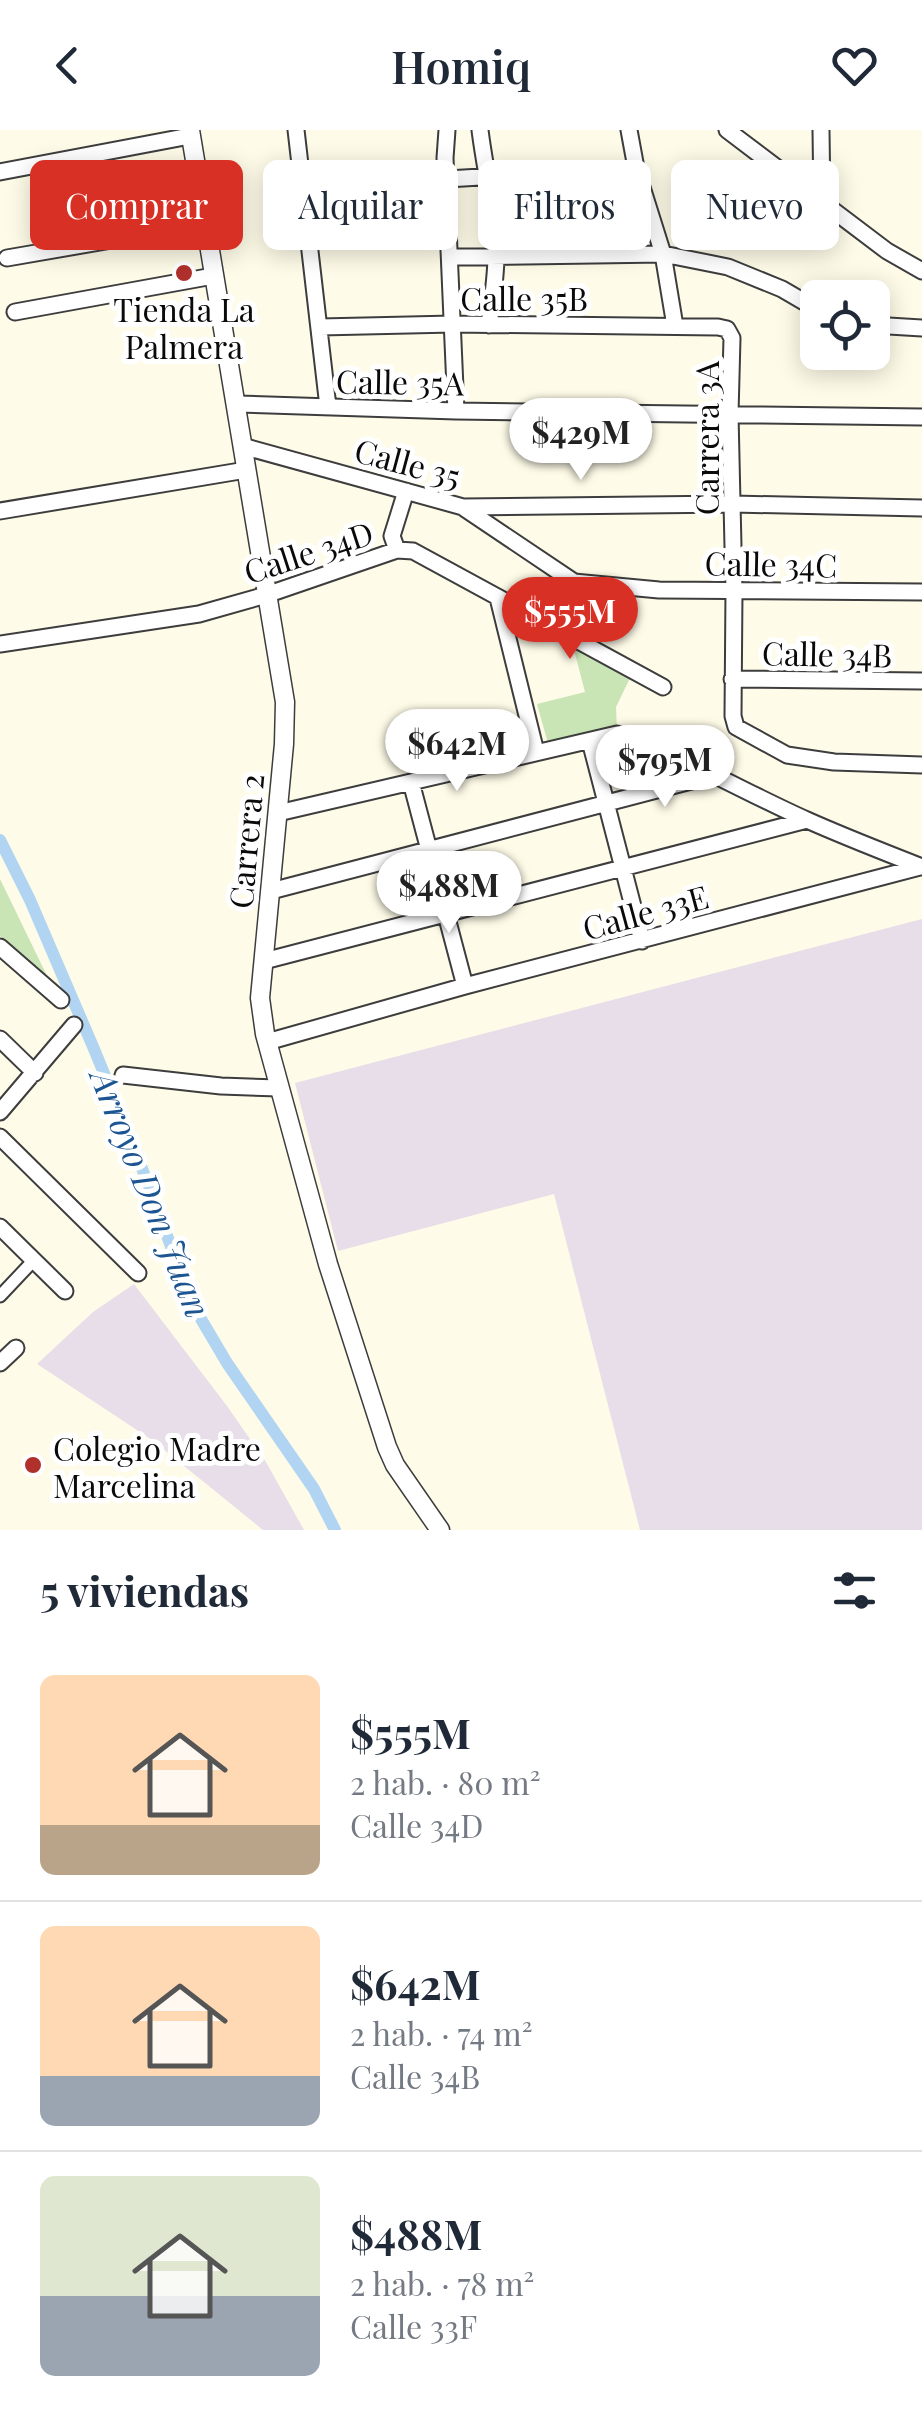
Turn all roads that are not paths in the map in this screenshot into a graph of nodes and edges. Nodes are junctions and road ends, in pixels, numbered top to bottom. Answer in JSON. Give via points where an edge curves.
{"nodes":[{"id":1,"x":296,"y":130,"type":"edge"},
{"id":2,"x":447,"y":130,"type":"edge"},
{"id":3,"x":480,"y":130,"type":"edge"},
{"id":4,"x":629,"y":130,"type":"edge"},
{"id":5,"x":727,"y":130,"type":"edge"},
{"id":6,"x":821,"y":130,"type":"edge"},
{"id":7,"x":190,"y":133,"type":"edge"},
{"id":8,"x":194,"y":160,"type":"edge"},
{"id":9,"x":445,"y":160,"type":"edge"},
{"id":10,"x":484,"y":160,"type":"edge"},
{"id":11,"x":635,"y":160,"type":"edge"},
{"id":12,"x":767,"y":160,"type":"edge"},
{"id":13,"x":821,"y":160,"type":"edge"},
{"id":14,"x":0,"y":172,"type":"edge"},
{"id":15,"x":839,"y":215,"type":"edge"},
{"id":16,"x":651,"y":216,"type":"edge"},
{"id":17,"x":53,"y":250,"type":"edge"},
{"id":18,"x":208,"y":250,"type":"edge"},
{"id":19,"x":450,"y":250,"type":"edge"},
{"id":20,"x":496,"y":250,"type":"edge"},
{"id":21,"x":663,"y":254,"type":"junction"},
{"id":22,"x":450,"y":257,"type":"junction"},
{"id":23,"x":7,"y":258,"type":"dead end"},
{"id":24,"x":496,"y":258,"type":"junction"},
{"id":25,"x":922,"y":271,"type":"edge"},
{"id":26,"x":213,"y":276,"type":"junction"},
{"id":27,"x":800,"y":300,"type":"edge"},
{"id":28,"x":15,"y":312,"type":"dead end"},
{"id":29,"x":453,"y":324,"type":"junction"},
{"id":30,"x":489,"y":325,"type":"junction"},
{"id":31,"x":675,"y":326,"type":"junction"},
{"id":32,"x":890,"y":326,"type":"edge"},
{"id":33,"x":320,"y":327,"type":"junction"},
{"id":34,"x":922,"y":328,"type":"edge"},
{"id":35,"x":727,"y":329,"type":"joint"},
{"id":36,"x":237,"y":404,"type":"junction"},
{"id":37,"x":328,"y":407,"type":"junction"},
{"id":38,"x":456,"y":411,"type":"junction"},
{"id":39,"x":730,"y":414,"type":"junction"},
{"id":40,"x":922,"y":416,"type":"edge"},
{"id":41,"x":242,"y":446,"type":"junction"},
{"id":42,"x":246,"y":470,"type":"junction"},
{"id":43,"x":406,"y":491,"type":"junction"},
{"id":44,"x":732,"y":504,"type":"junction"},
{"id":45,"x":463,"y":507,"type":"junction"},
{"id":46,"x":922,"y":508,"type":"edge"},
{"id":47,"x":0,"y":511,"type":"edge"},
{"id":48,"x":397,"y":550,"type":"junction"},
{"id":49,"x":734,"y":590,"type":"junction"},
{"id":50,"x":922,"y":592,"type":"edge"},
{"id":51,"x":266,"y":595,"type":"junction"},
{"id":52,"x":498,"y":598,"type":"junction"},
{"id":53,"x":0,"y":644,"type":"edge"},
{"id":54,"x":732,"y":679,"type":"junction"},
{"id":55,"x":922,"y":681,"type":"edge"},
{"id":56,"x":664,"y":687,"type":"dead end"},
{"id":57,"x":590,"y":741,"type":"junction"},
{"id":58,"x":536,"y":752,"type":"junction"},
{"id":59,"x":922,"y":766,"type":"edge"},
{"id":60,"x":714,"y":774,"type":"junction"},
{"id":61,"x":411,"y":782,"type":"junction"},
{"id":62,"x":606,"y":802,"type":"junction"},
{"id":63,"x":278,"y":812,"type":"junction"},
{"id":64,"x":807,"y":820,"type":"junction"},
{"id":65,"x":430,"y":850,"type":"junction"},
{"id":66,"x":922,"y":867,"type":"edge"},
{"id":67,"x":622,"y":868,"type":"junction"},
{"id":68,"x":271,"y":890,"type":"junction"},
{"id":69,"x":445,"y":914,"type":"junction"},
{"id":70,"x":642,"y":941,"type":"junction"},
{"id":71,"x":0,"y":947,"type":"edge"},
{"id":72,"x":264,"y":961,"type":"junction"},
{"id":73,"x":465,"y":986,"type":"junction"},
{"id":74,"x":61,"y":1000,"type":"dead end"},
{"id":75,"x":74,"y":1025,"type":"dead end"},
{"id":76,"x":0,"y":1039,"type":"edge"},
{"id":77,"x":267,"y":1042,"type":"junction"},
{"id":78,"x":35,"y":1073,"type":"junction"},
{"id":79,"x":124,"y":1076,"type":"dead end"},
{"id":80,"x":280,"y":1088,"type":"junction"},
{"id":81,"x":0,"y":1112,"type":"edge"},
{"id":82,"x":0,"y":1136,"type":"edge"},
{"id":83,"x":0,"y":1227,"type":"edge"},
{"id":84,"x":34,"y":1260,"type":"junction"},
{"id":85,"x":138,"y":1272,"type":"dead end"},
{"id":86,"x":65,"y":1292,"type":"dead end"},
{"id":87,"x":0,"y":1296,"type":"edge"},
{"id":88,"x":16,"y":1348,"type":"dead end"},
{"id":89,"x":0,"y":1362,"type":"edge"},
{"id":90,"x":440,"y":1530,"type":"edge"}],
"edges":[{"from":1,"to":33,"type":"street"},
{"from":2,"to":9,"type":"street"},
{"from":3,"to":10,"type":"street"},
{"from":4,"to":11,"type":"street","name":"Carrera 3A"},
{"from":5,"to":12,"type":"street"},
{"from":6,"to":13,"type":"street"},
{"from":7,"to":8,"type":"street","name":"Carrera 2"},
{"from":7,"to":14,"type":"street"},
{"from":15,"to":25,"type":"street"},
{"from":16,"to":21,"type":"street","name":"Carrera 3A"},
{"from":17,"to":23,"type":"street"},
{"from":18,"to":26,"type":"street","name":"Carrera 2"},
{"from":19,"to":22,"type":"street"},
{"from":20,"to":24,"type":"street"},
{"from":21,"to":24,"type":"street"},
{"from":21,"to":27,"type":"street","via":[[728,267]]},
{"from":21,"to":31,"type":"street","name":"Carrera 3A"},
{"from":22,"to":24,"type":"street"},
{"from":22,"to":29,"type":"street"},
{"from":24,"to":30,"type":"street"},
{"from":26,"to":28,"type":"street"},
{"from":26,"to":36,"type":"street","name":"Carrera 2"},
{"from":29,"to":30,"type":"street","name":"Calle 35B"},
{"from":29,"to":33,"type":"street","name":"Calle 35B"},
{"from":29,"to":38,"type":"street"},
{"from":30,"to":31,"type":"street","name":"Calle 35B"},
{"from":31,"to":35,"type":"street","name":"Calle 35B"},
{"from":32,"to":34,"type":"street"},
{"from":33,"to":37,"type":"street"},
{"from":35,"to":39,"type":"street","name":"Carrera 3A"},
{"from":36,"to":37,"type":"street","name":"Calle 35A"},
{"from":36,"to":41,"type":"street","name":"Carrera 2"},
{"from":37,"to":38,"type":"street","name":"Calle 35A"},
{"from":38,"to":39,"type":"street","name":"Calle 35A"},
{"from":39,"to":40,"type":"street","name":"Calle 35A"},
{"from":39,"to":44,"type":"street","name":"Carrera 3A"},
{"from":41,"to":42,"type":"street","name":"Carrera 2"},
{"from":41,"to":43,"type":"street","name":"Calle 35"},
{"from":42,"to":47,"type":"street"},
{"from":42,"to":51,"type":"street","name":"Carrera 2"},
{"from":43,"to":45,"type":"street","name":"Calle 35"},
{"from":43,"to":48,"type":"street","via":[[392,536]]},
{"from":44,"to":45,"type":"street","name":"Calle 35"},
{"from":44,"to":46,"type":"street","name":"Calle 35"},
{"from":44,"to":49,"type":"street","name":"Carrera 3A"},
{"from":45,"to":49,"type":"street","name":"Calle 34C","via":[[574,582]]},
{"from":48,"to":51,"type":"street","name":"Calle 34D"},
{"from":48,"to":52,"type":"street","name":"Calle 34D","via":[[413,551]]},
{"from":49,"to":50,"type":"street","name":"Calle 34C"},
{"from":49,"to":54,"type":"street","name":"Carrera 3A"},
{"from":51,"to":53,"type":"street","name":"Calle 34D","via":[[199,614]]},
{"from":51,"to":63,"type":"street","name":"Carrera 2","via":[[285,702]]},
{"from":52,"to":56,"type":"street","name":"Calle 34D"},
{"from":52,"to":58,"type":"street"},
{"from":54,"to":55,"type":"street","name":"Calle 34B"},
{"from":54,"to":59,"type":"street","name":"Carrera 3A","via":[[736,727],[787,754]]},
{"from":57,"to":58,"type":"street"},
{"from":57,"to":60,"type":"street","via":[[617,734]]},
{"from":57,"to":62,"type":"street"},
{"from":58,"to":61,"type":"street"},
{"from":60,"to":62,"type":"street"},
{"from":60,"to":64,"type":"street"},
{"from":61,"to":63,"type":"street"},
{"from":61,"to":65,"type":"street"},
{"from":62,"to":65,"type":"street"},
{"from":62,"to":67,"type":"street"},
{"from":63,"to":68,"type":"street","name":"Carrera 2"},
{"from":64,"to":66,"type":"street"},
{"from":64,"to":67,"type":"street"},
{"from":65,"to":68,"type":"street"},
{"from":65,"to":69,"type":"street"},
{"from":66,"to":70,"type":"street","name":"Calle 33E"},
{"from":67,"to":69,"type":"street"},
{"from":67,"to":70,"type":"street"},
{"from":68,"to":72,"type":"street","name":"Carrera 2"},
{"from":69,"to":72,"type":"street"},
{"from":69,"to":73,"type":"street"},
{"from":70,"to":73,"type":"street","name":"Calle 33E"},
{"from":71,"to":74,"type":"street"},
{"from":72,"to":77,"type":"street","name":"Carrera 2","via":[[260,998]]},
{"from":73,"to":77,"type":"street","name":"Calle 33E"},
{"from":75,"to":78,"type":"street"},
{"from":76,"to":78,"type":"street"},
{"from":77,"to":80,"type":"street","name":"Carrera 2"},
{"from":78,"to":81,"type":"street"},
{"from":79,"to":80,"type":"street"},
{"from":80,"to":90,"type":"street","name":"Carrera 2","via":[[387,1447]]},
{"from":82,"to":85,"type":"street"},
{"from":83,"to":84,"type":"street"},
{"from":84,"to":86,"type":"street"},
{"from":84,"to":87,"type":"street"},
{"from":88,"to":89,"type":"street"}]}
